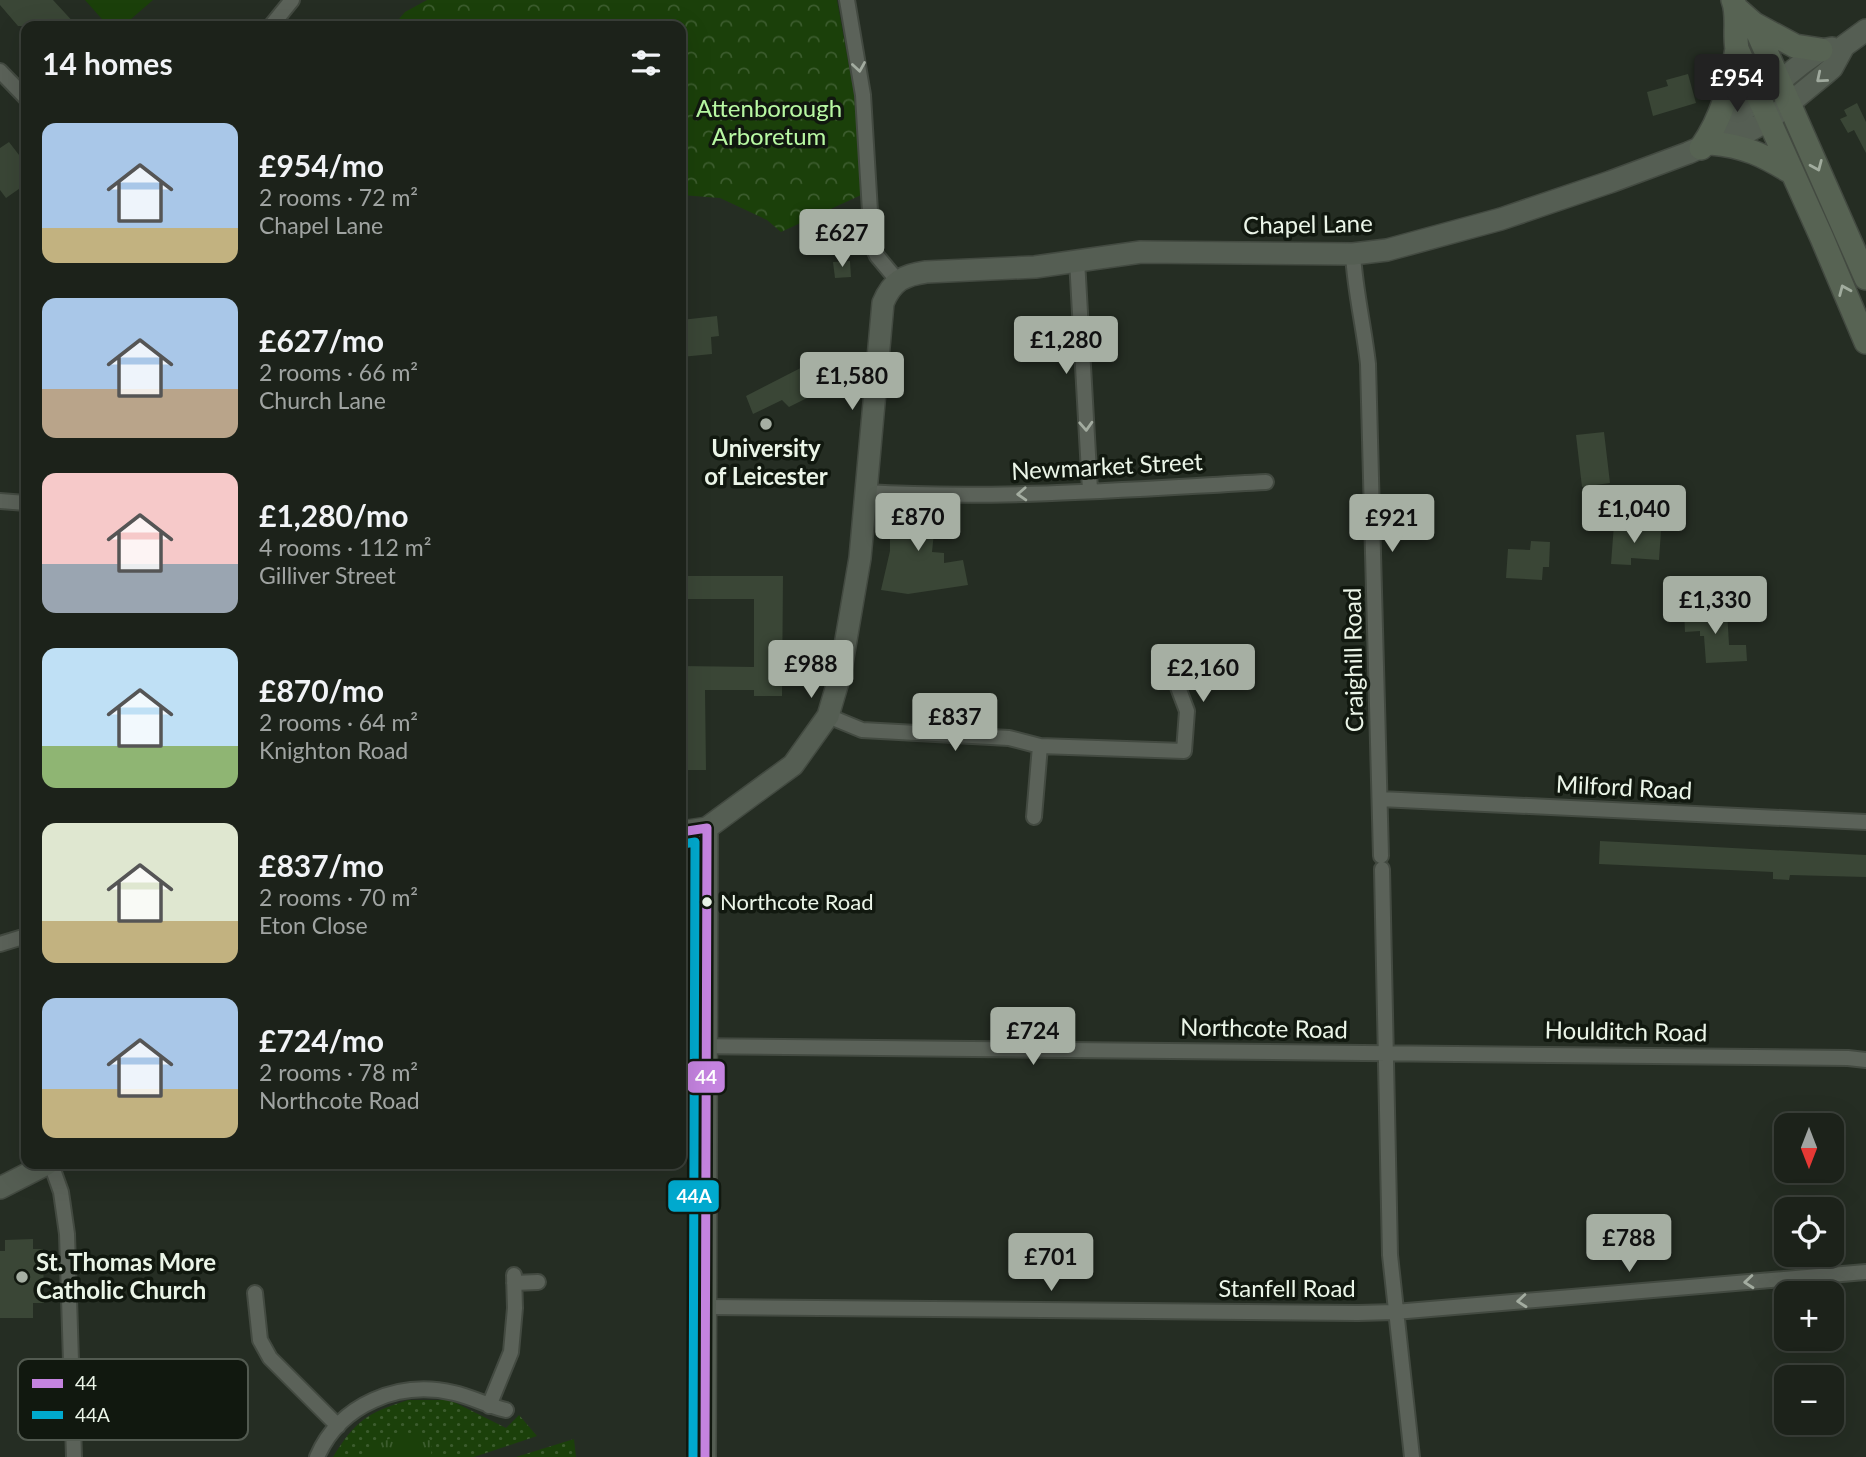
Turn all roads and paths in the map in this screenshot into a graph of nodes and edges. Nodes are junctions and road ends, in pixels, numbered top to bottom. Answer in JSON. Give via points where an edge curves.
{"nodes":[{"id":1,"x":292,"y":0,"type":"edge"},
{"id":2,"x":848,"y":0,"type":"edge"},
{"id":3,"x":1741,"y":11,"type":"edge"},
{"id":4,"x":275,"y":21,"type":"edge"},
{"id":5,"x":1866,"y":30,"type":"edge"},
{"id":6,"x":1844,"y":46,"type":"junction"},
{"id":7,"x":1737,"y":48,"type":"junction"},
{"id":8,"x":1821,"y":50,"type":"junction"},
{"id":9,"x":0,"y":71,"type":"edge"},
{"id":10,"x":1780,"y":81,"type":"junction"},
{"id":11,"x":21,"y":93,"type":"edge"},
{"id":12,"x":1790,"y":103,"type":"junction"},
{"id":13,"x":1764,"y":109,"type":"junction"},
{"id":14,"x":1710,"y":144,"type":"junction"},
{"id":15,"x":1791,"y":172,"type":"junction"},
{"id":16,"x":1858,"y":247,"type":"edge"},
{"id":17,"x":1353,"y":254,"type":"junction"},
{"id":18,"x":1077,"y":260,"type":"junction"},
{"id":19,"x":1866,"y":278,"type":"edge"},
{"id":20,"x":892,"y":286,"type":"junction"},
{"id":21,"x":1866,"y":342,"type":"edge"},
{"id":22,"x":1266,"y":482,"type":"dead end"},
{"id":23,"x":1090,"y":490,"type":"junction"},
{"id":24,"x":866,"y":492,"type":"junction"},
{"id":25,"x":0,"y":501,"type":"edge"},
{"id":26,"x":21,"y":503,"type":"edge"},
{"id":27,"x":1170,"y":666,"type":"dead end"},
{"id":28,"x":828,"y":716,"type":"junction"},
{"id":29,"x":1040,"y":746,"type":"junction"},
{"id":30,"x":1380,"y":799,"type":"junction"},
{"id":31,"x":1034,"y":817,"type":"dead end"},
{"id":32,"x":1866,"y":822,"type":"edge"},
{"id":33,"x":707,"y":828,"type":"junction"},
{"id":34,"x":686,"y":831,"type":"edge"},
{"id":35,"x":21,"y":938,"type":"edge"},
{"id":36,"x":0,"y":944,"type":"edge"},
{"id":37,"x":686,"y":1046,"type":"edge"},
{"id":38,"x":707,"y":1046,"type":"junction"},
{"id":39,"x":1385,"y":1052,"type":"junction"},
{"id":40,"x":1866,"y":1060,"type":"edge"},
{"id":41,"x":39,"y":1169,"type":"edge"},
{"id":42,"x":51,"y":1169,"type":"edge"},
{"id":43,"x":0,"y":1188,"type":"edge"},
{"id":44,"x":1866,"y":1272,"type":"edge"},
{"id":45,"x":538,"y":1282,"type":"dead end"},
{"id":46,"x":255,"y":1293,"type":"dead end"},
{"id":47,"x":707,"y":1307,"type":"junction"},
{"id":48,"x":1395,"y":1312,"type":"junction"},
{"id":49,"x":71,"y":1359,"type":"edge"},
{"id":50,"x":489,"y":1406,"type":"junction"},
{"id":51,"x":506,"y":1410,"type":"dead end"},
{"id":52,"x":338,"y":1426,"type":"junction"},
{"id":53,"x":317,"y":1457,"type":"edge"},
{"id":54,"x":705,"y":1457,"type":"edge"},
{"id":55,"x":1412,"y":1457,"type":"edge"}],
"edges":[{"from":1,"to":4,"type":"street"},
{"from":2,"to":20,"type":"street","one_way":true,"via":[[863,95],[872,246]]},
{"from":3,"to":7,"type":"main road","via":[[1734,37]]},
{"from":3,"to":8,"type":"main road","via":[[1795,46]]},
{"from":3,"to":10,"type":"main road"},
{"from":5,"to":6,"type":"street"},
{"from":6,"to":8,"type":"street"},
{"from":6,"to":12,"type":"street","one_way":true,"via":[[1832,68]]},
{"from":7,"to":13,"type":"main road"},
{"from":7,"to":14,"type":"main road","via":[[1725,104]]},
{"from":8,"to":10,"type":"street","name":"Chapel Lane"},
{"from":9,"to":11,"type":"street"},
{"from":10,"to":12,"type":"main road"},
{"from":10,"to":13,"type":"street","name":"Chapel Lane"},
{"from":12,"to":13,"type":"street"},
{"from":12,"to":16,"type":"main road","one_way":true},
{"from":13,"to":14,"type":"street","name":"Chapel Lane","via":[[1740,136]]},
{"from":13,"to":15,"type":"main road"},
{"from":14,"to":15,"type":"main road","via":[[1753,150]]},
{"from":14,"to":17,"type":"street","name":"Chapel Lane","via":[[1501,219],[1387,250]]},
{"from":21,"to":15,"type":"main road","one_way":true},
{"from":16,"to":19,"type":"main road"},
{"from":17,"to":18,"type":"street","name":"Chapel Lane","via":[[1141,252]]},
{"from":17,"to":30,"type":"street","name":"Craighill Road","via":[[1368,364]]},
{"from":18,"to":20,"type":"street","name":"Chapel Lane","via":[[909,274]]},
{"from":18,"to":23,"type":"street","one_way":true},
{"from":20,"to":24,"type":"street","via":[[881,316]]},
{"from":22,"to":23,"type":"street","name":"Newmarket Street"},
{"from":23,"to":24,"type":"street","name":"Newmarket Street","one_way":true,"via":[[974,496]]},
{"from":24,"to":28,"type":"street","via":[[852,614]]},
{"from":25,"to":26,"type":"street"},
{"from":27,"to":29,"type":"street","via":[[1186,711],[1184,751]]},
{"from":28,"to":29,"type":"street","via":[[862,730],[1009,738]]},
{"from":28,"to":33,"type":"street","via":[[793,765]]},
{"from":29,"to":31,"type":"street"},
{"from":30,"to":32,"type":"street","name":"Milford Road"},
{"from":30,"to":39,"type":"street","name":"Craighill Road"},
{"from":33,"to":34,"type":"street"},
{"from":33,"to":38,"type":"street"},
{"from":35,"to":36,"type":"street"},
{"from":37,"to":38,"type":"street","name":"Northcote Road"},
{"from":38,"to":39,"type":"street","name":"Northcote Road"},
{"from":38,"to":47,"type":"street"},
{"from":39,"to":40,"type":"street","name":"Houlditch Road"},
{"from":39,"to":48,"type":"street","name":"Craighill Road"},
{"from":41,"to":43,"type":"street"},
{"from":42,"to":49,"type":"street","via":[[61,1192],[67,1234]]},
{"from":44,"to":48,"type":"street","name":"Stanfell Road","one_way":true},
{"from":45,"to":50,"type":"street","via":[[514,1279],[511,1352]]},
{"from":46,"to":52,"type":"street","via":[[260,1340],[270,1358]]},
{"from":47,"to":48,"type":"street","name":"Stanfell Road"},
{"from":47,"to":54,"type":"street"},
{"from":48,"to":55,"type":"street","name":"Craighill Road"},
{"from":50,"to":51,"type":"street"},
{"from":50,"to":52,"type":"street","via":[[453,1392],[414,1390],[380,1397]]},
{"from":52,"to":53,"type":"street"}]}
